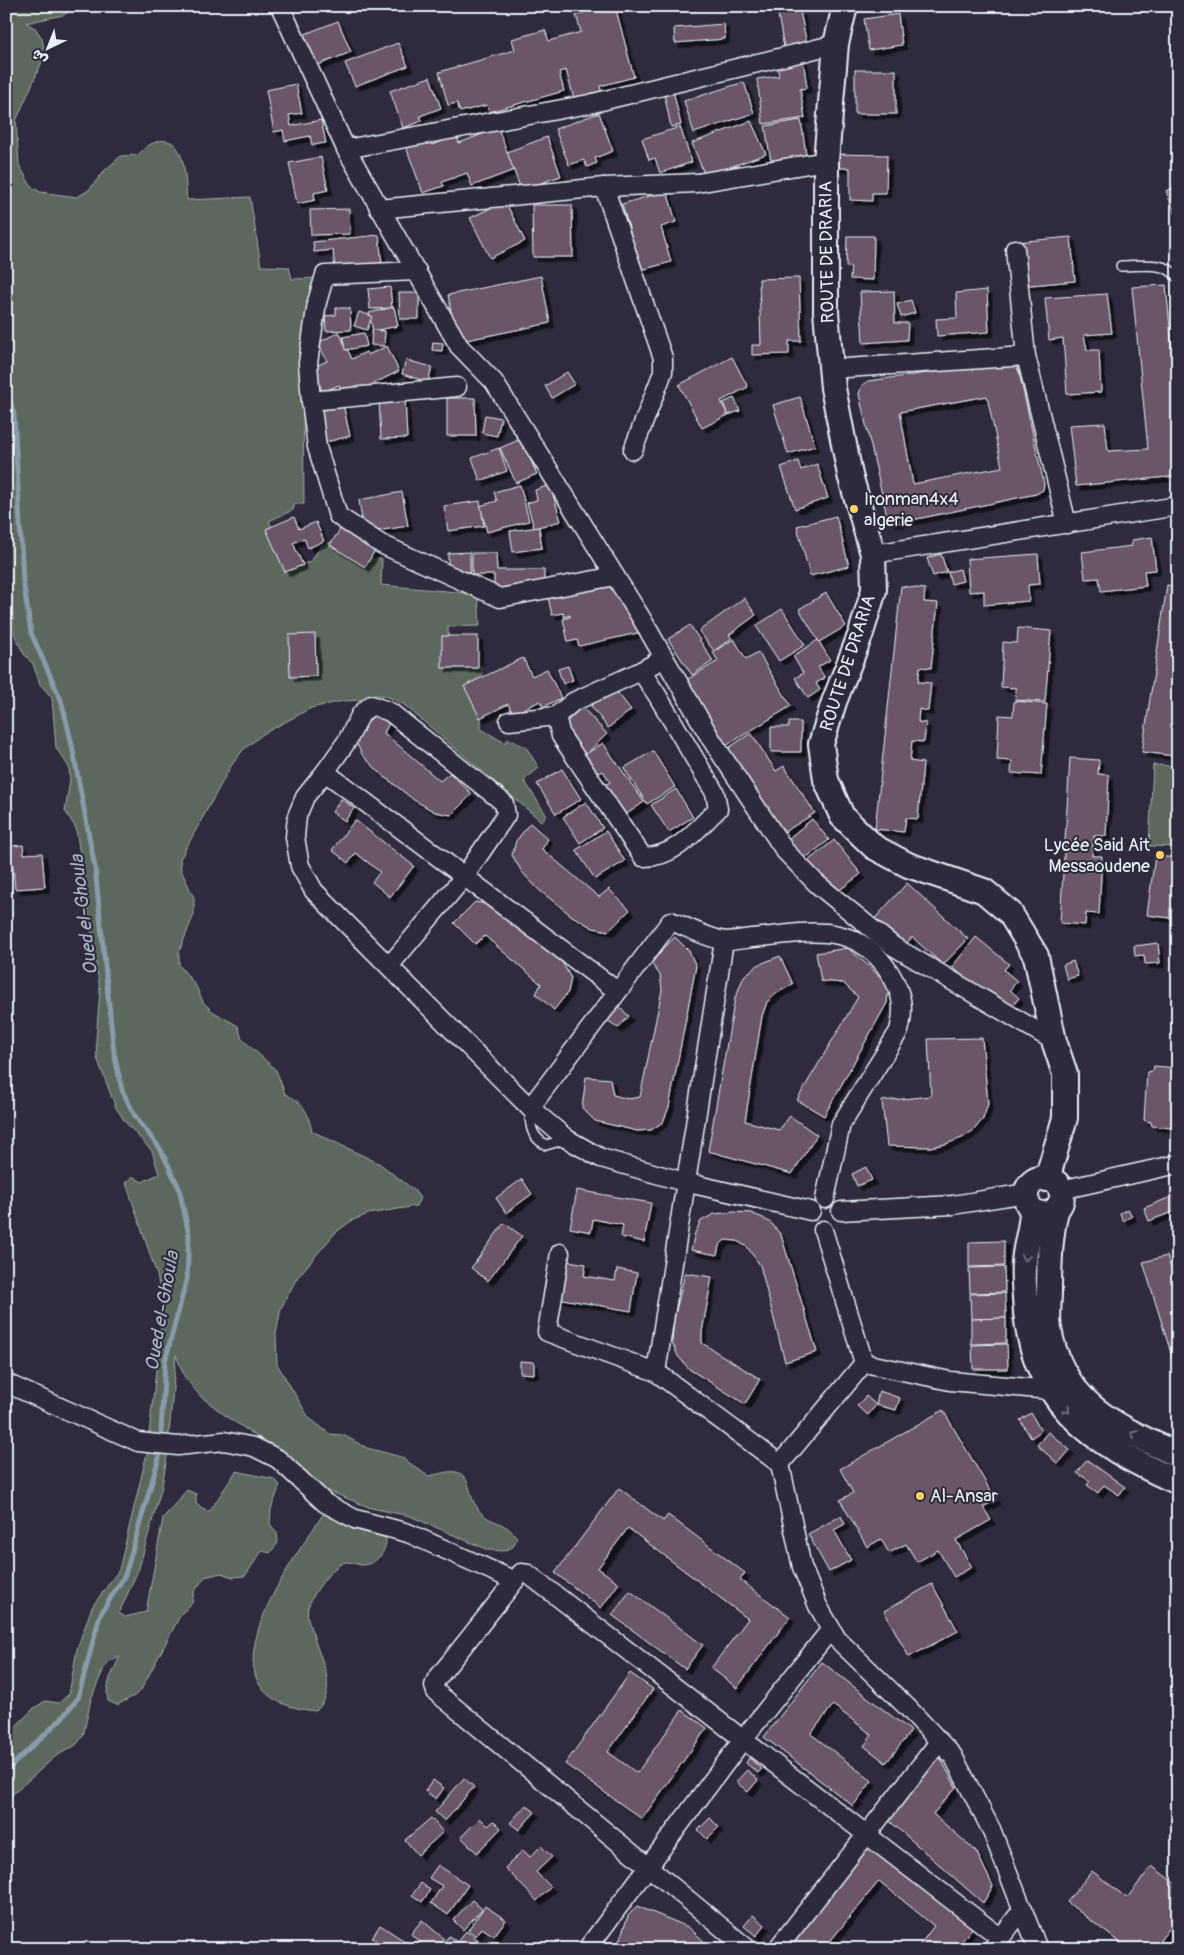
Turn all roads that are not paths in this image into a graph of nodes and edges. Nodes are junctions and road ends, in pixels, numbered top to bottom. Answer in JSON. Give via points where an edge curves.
{"nodes":[{"id":1,"x":280,"y":6,"type":"edge"},
{"id":2,"x":845,"y":6,"type":"edge"},
{"id":3,"x":836,"y":44,"type":"junction"},
{"id":4,"x":346,"y":149,"type":"junction"},
{"id":5,"x":826,"y":161,"type":"junction"},
{"id":6,"x":604,"y":187,"type":"junction"},
{"id":7,"x":379,"y":209,"type":"junction"},
{"id":8,"x":1015,"y":249,"type":"dead end"},
{"id":9,"x":1121,"y":266,"type":"dead end"},
{"id":10,"x":417,"y":271,"type":"junction"},
{"id":11,"x":1178,"y":278,"type":"edge"},
{"id":12,"x":1026,"y":356,"type":"junction"},
{"id":13,"x":831,"y":369,"type":"junction"},
{"id":14,"x":457,"y":387,"type":"dead end"},
{"id":15,"x":311,"y":401,"type":"junction"},
{"id":16,"x":633,"y":450,"type":"dead end"},
{"id":17,"x":1178,"y":506,"type":"edge"},
{"id":18,"x":1067,"y":524,"type":"junction"},
{"id":19,"x":873,"y":554,"type":"junction"},
{"id":20,"x":615,"y":576,"type":"junction"},
{"id":21,"x":664,"y":658,"type":"junction"},
{"id":22,"x":641,"y":671,"type":"junction"},
{"id":23,"x":556,"y":716,"type":"junction"},
{"id":24,"x":510,"y":721,"type":"dead end"},
{"id":25,"x":325,"y":772,"type":"junction"},
{"id":26,"x":464,"y":877,"type":"junction"},
{"id":27,"x":724,"y":941,"type":"junction"},
{"id":28,"x":390,"y":965,"type":"junction"},
{"id":29,"x":617,"y":992,"type":"junction"},
{"id":30,"x":1054,"y":1041,"type":"junction"},
{"id":31,"x":530,"y":1108,"type":"junction"},
{"id":32,"x":1178,"y":1164,"type":"edge"},
{"id":33,"x":684,"y":1182,"type":"junction"},
{"id":34,"x":1055,"y":1192,"type":"junction"},
{"id":35,"x":825,"y":1199,"type":"junction"},
{"id":36,"x":1029,"y":1202,"type":"junction"},
{"id":37,"x":841,"y":1210,"type":"junction"},
{"id":38,"x":811,"y":1211,"type":"junction"},
{"id":39,"x":823,"y":1230,"type":"junction"},
{"id":40,"x":560,"y":1253,"type":"dead end"},
{"id":41,"x":864,"y":1363,"type":"junction"},
{"id":42,"x":656,"y":1372,"type":"junction"},
{"id":43,"x":6,"y":1383,"type":"edge"},
{"id":44,"x":1050,"y":1390,"type":"junction"},
{"id":45,"x":1178,"y":1455,"type":"edge"},
{"id":46,"x":780,"y":1464,"type":"junction"},
{"id":47,"x":1178,"y":1482,"type":"edge"},
{"id":48,"x":513,"y":1580,"type":"junction"},
{"id":49,"x":831,"y":1629,"type":"junction"},
{"id":50,"x":744,"y":1738,"type":"junction"},
{"id":51,"x":939,"y":1742,"type":"junction"},
{"id":52,"x":867,"y":1834,"type":"junction"},
{"id":53,"x":647,"y":1866,"type":"junction"},
{"id":54,"x":1024,"y":1909,"type":"junction"},
{"id":55,"x":996,"y":1944,"type":"edge"},
{"id":56,"x":587,"y":1949,"type":"edge"},
{"id":57,"x":748,"y":1949,"type":"edge"},
{"id":58,"x":777,"y":1949,"type":"edge"},
{"id":59,"x":1038,"y":1949,"type":"edge"}],
"edges":[{"from":1,"to":4,"type":"street"},
{"from":2,"to":3,"type":"main road","name":"ROUTE DE DRARIA"},
{"from":3,"to":4,"type":"street","via":[[589,104]]},
{"from":3,"to":5,"type":"main road","name":"ROUTE DE DRARIA"},
{"from":4,"to":7,"type":"street"},
{"from":5,"to":6,"type":"street","via":[[697,183]]},
{"from":5,"to":13,"type":"main road","name":"ROUTE DE DRARIA","via":[[826,312]]},
{"from":6,"to":7,"type":"street"},
{"from":6,"to":16,"type":"street","via":[[663,358],[663,372]]},
{"from":7,"to":10,"type":"street"},
{"from":8,"to":12,"type":"street"},
{"from":9,"to":11,"type":"lane","via":[[1161,265]]},
{"from":10,"to":15,"type":"street","via":[[326,275],[317,302],[308,363]]},
{"from":10,"to":20,"type":"street","via":[[459,346],[494,382]]},
{"from":12,"to":13,"type":"street"},
{"from":12,"to":18,"type":"street"},
{"from":13,"to":19,"type":"main road","name":"ROUTE DE DRARIA","via":[[850,475]]},
{"from":14,"to":15,"type":"street"},
{"from":15,"to":20,"type":"street","via":[[318,447],[338,516],[381,544],[500,598]]},
{"from":17,"to":18,"type":"street"},
{"from":18,"to":19,"type":"street"},
{"from":19,"to":30,"type":"main road","name":"ROUTE DE DRARIA","via":[[874,590],[821,744],[826,780],[842,816],[874,847],[908,865],[984,891],[1010,914],[1036,956]]},
{"from":20,"to":21,"type":"street"},
{"from":21,"to":22,"type":"street"},
{"from":21,"to":30,"type":"street","via":[[711,739],[785,851],[817,884],[893,946]]},
{"from":22,"to":23,"type":"street","via":[[573,702]]},
{"from":22,"to":23,"type":"street","via":[[715,793],[718,809],[673,851],[654,858],[642,857],[561,736]]},
{"from":23,"to":24,"type":"street"},
{"from":25,"to":26,"type":"street"},
{"from":25,"to":26,"type":"street","via":[[365,709],[370,705],[390,712],[504,803],[506,815]]},
{"from":25,"to":28,"type":"street","via":[[305,797],[297,816],[295,837],[300,866],[314,891]]},
{"from":26,"to":28,"type":"street"},
{"from":26,"to":29,"type":"street"},
{"from":27,"to":29,"type":"street","via":[[671,921]]},
{"from":27,"to":33,"type":"street"},
{"from":27,"to":35,"type":"street","via":[[805,934],[852,938],[880,956],[902,996],[903,1015],[899,1031],[841,1124]]},
{"from":28,"to":31,"type":"street"},
{"from":29,"to":31,"type":"street"},
{"from":30,"to":34,"type":"main road","name":"ROUTE DE DRARIA","via":[[1065,1074],[1065,1118]]},
{"from":31,"to":33,"type":"street","via":[[567,1139],[601,1158]]},
{"from":32,"to":34,"type":"street"},
{"from":33,"to":38,"type":"street"},
{"from":33,"to":42,"type":"street"},
{"from":34,"to":36,"type":"main road","via":[[1043,1214]]},
{"from":34,"to":36,"type":"main road","via":[[1041,1179],[1031,1184]]},
{"from":45,"to":34,"type":"main road","name":"ROUTE DE DRARIA","one_way":true,"via":[[1131,1434],[1096,1412],[1071,1386],[1058,1359],[1049,1328]]},
{"from":35,"to":37,"type":"street","via":[[835,1202]]},
{"from":35,"to":38,"type":"street","via":[[816,1202]]},
{"from":36,"to":37,"type":"street"},
{"from":36,"to":44,"type":"main road","one_way":true,"via":[[1024,1264],[1026,1315],[1030,1346]]},
{"from":37,"to":39,"type":"street","via":[[837,1225]]},
{"from":38,"to":39,"type":"street","via":[[814,1225]]},
{"from":39,"to":41,"type":"street"},
{"from":40,"to":42,"type":"street","via":[[547,1332]]},
{"from":41,"to":44,"type":"street","via":[[950,1381]]},
{"from":41,"to":46,"type":"street"},
{"from":42,"to":46,"type":"street"},
{"from":43,"to":48,"type":"street","via":[[138,1442],[178,1446],[224,1442],[254,1447],[278,1459],[325,1503],[355,1519],[408,1533]]},
{"from":44,"to":47,"type":"main road","one_way":true,"via":[[1085,1429],[1109,1447]]},
{"from":46,"to":49,"type":"street","via":[[802,1567]]},
{"from":48,"to":50,"type":"street","via":[[521,1573],[528,1574]]},
{"from":48,"to":53,"type":"street","via":[[436,1680],[436,1692]]},
{"from":49,"to":50,"type":"street"},
{"from":49,"to":51,"type":"street","via":[[837,1639]]},
{"from":50,"to":52,"type":"street"},
{"from":50,"to":53,"type":"street"},
{"from":51,"to":52,"type":"street"},
{"from":51,"to":54,"type":"street","via":[[952,1756],[992,1828]]},
{"from":52,"to":55,"type":"street"},
{"from":52,"to":58,"type":"street"},
{"from":53,"to":56,"type":"street"},
{"from":53,"to":57,"type":"street"},
{"from":54,"to":55,"type":"street"},
{"from":54,"to":59,"type":"street"}]}
